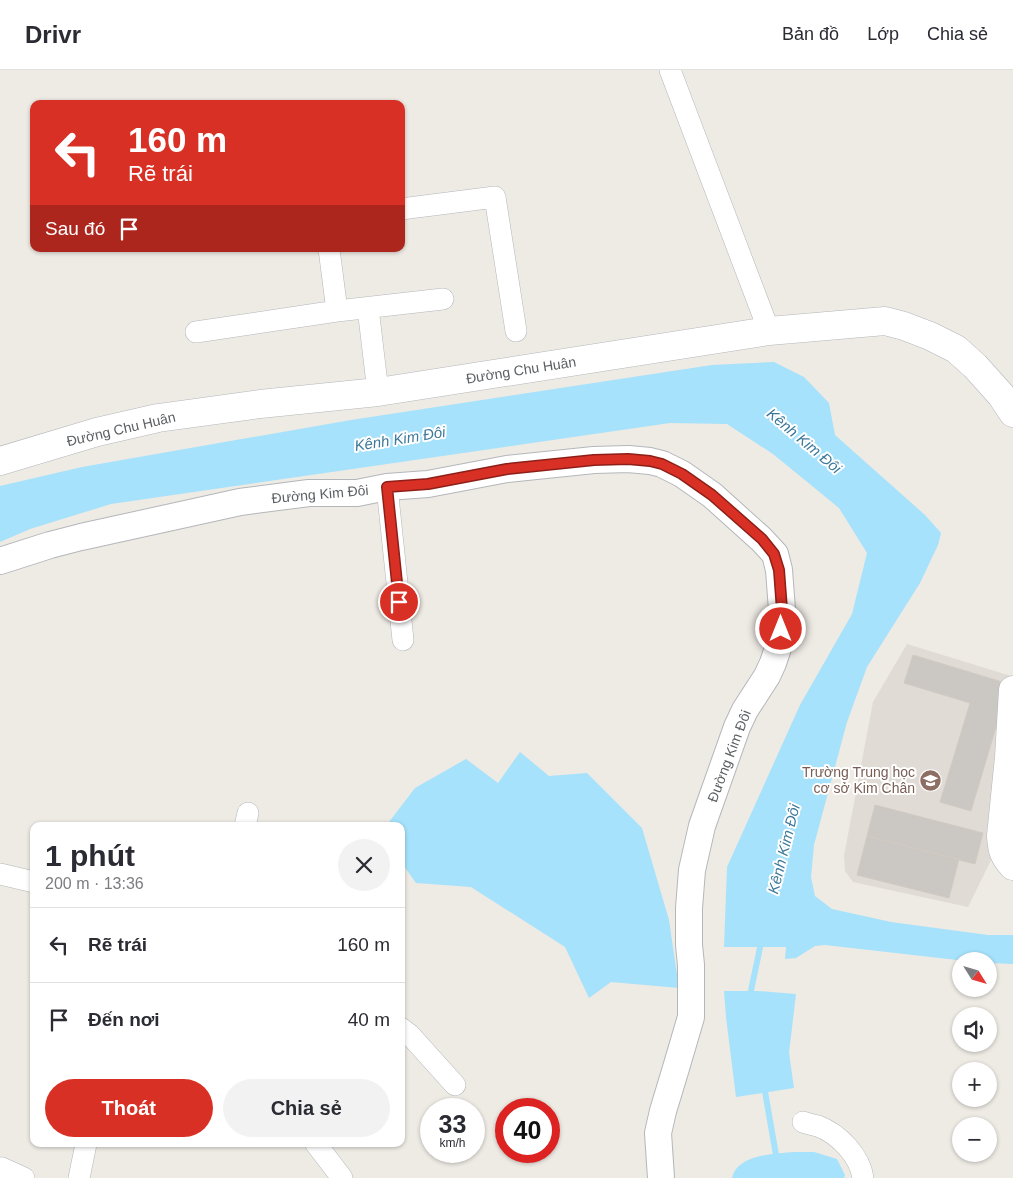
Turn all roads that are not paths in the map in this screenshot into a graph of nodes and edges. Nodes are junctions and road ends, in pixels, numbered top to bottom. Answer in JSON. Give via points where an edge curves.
{"nodes":[{"id":1,"x":670,"y":70,"type":"edge"},
{"id":2,"x":405,"y":208,"type":"edge"},
{"id":3,"x":329,"y":252,"type":"edge"},
{"id":4,"x":443,"y":299,"type":"dead end"},
{"id":5,"x":368,"y":308,"type":"junction"},
{"id":6,"x":337,"y":311,"type":"junction"},
{"id":7,"x":516,"y":331,"type":"dead end"},
{"id":8,"x":769,"y":331,"type":"junction"},
{"id":9,"x":196,"y":332,"type":"dead end"},
{"id":10,"x":378,"y":392,"type":"junction"},
{"id":11,"x":1013,"y":413,"type":"edge"},
{"id":12,"x":0,"y":461,"type":"edge"},
{"id":13,"x":387,"y":487,"type":"junction"},
{"id":14,"x":0,"y":561,"type":"edge"},
{"id":15,"x":403,"y":640,"type":"dead end"},
{"id":16,"x":1013,"y":690,"type":"edge"},
{"id":17,"x":1013,"y":866,"type":"edge"},
{"id":18,"x":1,"y":879,"type":"edge"},
{"id":19,"x":30,"y":882,"type":"edge"},
{"id":20,"x":405,"y":1031,"type":"edge"},
{"id":21,"x":455,"y":1085,"type":"dead end"},
{"id":22,"x":803,"y":1122,"type":"dead end"},
{"id":23,"x":85,"y":1147,"type":"edge"},
{"id":24,"x":318,"y":1147,"type":"edge"},
{"id":25,"x":0,"y":1170,"type":"edge"},
{"id":26,"x":24,"y":1178,"type":"edge"},
{"id":27,"x":79,"y":1178,"type":"edge"},
{"id":28,"x":342,"y":1178,"type":"edge"},
{"id":29,"x":661,"y":1178,"type":"edge"},
{"id":30,"x":863,"y":1178,"type":"edge"}],
"edges":[{"from":1,"to":8,"type":"street"},
{"from":2,"to":7,"type":"street","via":[[495,197]]},
{"from":3,"to":6,"type":"street"},
{"from":4,"to":5,"type":"street"},
{"from":5,"to":6,"type":"street"},
{"from":5,"to":10,"type":"street"},
{"from":6,"to":9,"type":"street"},
{"from":8,"to":10,"type":"main road","name":"Đường Chu Huân"},
{"from":8,"to":11,"type":"main road","name":"Đường Chu Huân","via":[[884,321],[904,326],[956,350],[975,366]]},
{"from":10,"to":12,"type":"main road","name":"Đường Chu Huân","via":[[158,418],[97,432]]},
{"from":13,"to":14,"type":"street","name":"Đường Kim Đôi","via":[[357,493],[309,493],[240,502],[81,537]]},
{"from":13,"to":15,"type":"street"},
{"from":13,"to":29,"type":"street","name":"Đường Kim Đôi","via":[[575,462],[650,461],[682,474],[712,495],[762,539],[774,554],[779,570],[782,610],[779,645],[767,676],[737,727],[702,826],[692,870],[689,908],[691,1017],[658,1133]]},
{"from":16,"to":17,"type":"main road","via":[[1001,836],[1005,857]]},
{"from":18,"to":19,"type":"street"},
{"from":20,"to":21,"type":"street"},
{"from":22,"to":30,"type":"street","via":[[818,1126],[842,1141],[858,1161]]},
{"from":23,"to":27,"type":"street"},
{"from":24,"to":28,"type":"street"},
{"from":25,"to":26,"type":"street","via":[[2,1168]]}]}
